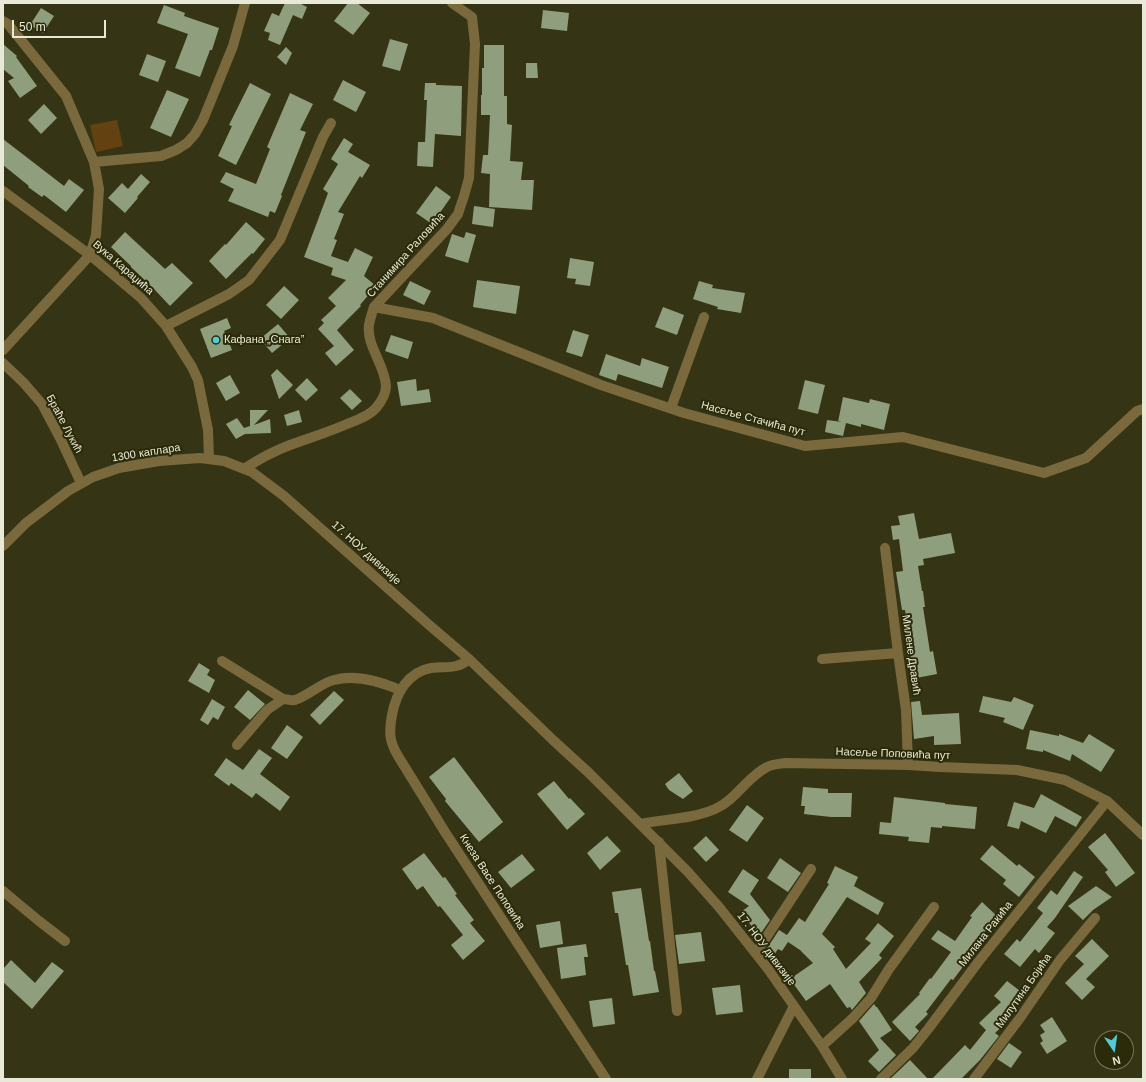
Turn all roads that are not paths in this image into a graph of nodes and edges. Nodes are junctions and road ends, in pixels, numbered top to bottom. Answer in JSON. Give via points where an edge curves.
{"nodes":[{"id":1,"x":245,"y":3,"type":"edge"},
{"id":2,"x":452,"y":3,"type":"edge"},
{"id":3,"x":3,"y":21,"type":"edge"},
{"id":4,"x":331,"y":123,"type":"dead end"},
{"id":5,"x":94,"y":162,"type":"junction"},
{"id":6,"x":3,"y":191,"type":"edge"},
{"id":7,"x":90,"y":255,"type":"junction"},
{"id":8,"x":374,"y":308,"type":"junction"},
{"id":9,"x":704,"y":317,"type":"dead end"},
{"id":10,"x":166,"y":326,"type":"junction"},
{"id":11,"x":3,"y":350,"type":"edge"},
{"id":12,"x":3,"y":363,"type":"edge"},
{"id":13,"x":671,"y":408,"type":"junction"},
{"id":14,"x":1143,"y":409,"type":"edge"},
{"id":15,"x":209,"y":459,"type":"junction"},
{"id":16,"x":244,"y":469,"type":"junction"},
{"id":17,"x":81,"y":483,"type":"junction"},
{"id":18,"x":3,"y":546,"type":"edge"},
{"id":19,"x":885,"y":548,"type":"dead end"},
{"id":20,"x":898,"y":654,"type":"junction"},
{"id":21,"x":469,"y":659,"type":"junction"},
{"id":22,"x":822,"y":659,"type":"dead end"},
{"id":23,"x":222,"y":660,"type":"dead end"},
{"id":24,"x":400,"y":690,"type":"junction"},
{"id":25,"x":283,"y":699,"type":"junction"},
{"id":26,"x":237,"y":745,"type":"dead end"},
{"id":27,"x":908,"y":765,"type":"junction"},
{"id":28,"x":1107,"y":801,"type":"junction"},
{"id":29,"x":640,"y":824,"type":"junction"},
{"id":30,"x":1143,"y":835,"type":"edge"},
{"id":31,"x":659,"y":842,"type":"junction"},
{"id":32,"x":811,"y":870,"type":"dead end"},
{"id":33,"x":3,"y":891,"type":"edge"},
{"id":34,"x":934,"y":907,"type":"dead end"},
{"id":35,"x":1095,"y":918,"type":"dead end"},
{"id":36,"x":65,"y":941,"type":"dead end"},
{"id":37,"x":756,"y":953,"type":"junction"},
{"id":38,"x":794,"y":1006,"type":"junction"},
{"id":39,"x":677,"y":1011,"type":"dead end"},
{"id":40,"x":822,"y":1046,"type":"junction"},
{"id":41,"x":606,"y":1079,"type":"edge"},
{"id":42,"x":757,"y":1079,"type":"edge"},
{"id":43,"x":842,"y":1079,"type":"edge"},
{"id":44,"x":881,"y":1079,"type":"edge"},
{"id":45,"x":974,"y":1079,"type":"edge"}],
"edges":[{"from":1,"to":5,"type":"street","via":[[233,46],[203,120],[187,143],[161,156]]},
{"from":2,"to":8,"type":"street","name":"Станимира Раловића","via":[[472,17],[475,44],[469,178],[458,214]]},
{"from":3,"to":5,"type":"street","via":[[66,96]]},
{"from":4,"to":10,"type":"street","via":[[280,240],[249,280],[229,294]]},
{"from":5,"to":7,"type":"street","via":[[99,190],[96,236]]},
{"from":6,"to":7,"type":"street","name":"Вука Караџића"},
{"from":7,"to":10,"type":"street","name":"Вука Караџића","via":[[141,298]]},
{"from":7,"to":11,"type":"street"},
{"from":8,"to":13,"type":"street","name":"Насеље Стачића пут","via":[[433,318],[601,385]]},
{"from":8,"to":16,"type":"street","name":"Станимира Раловића","via":[[368,326],[386,387],[376,408],[362,418],[276,451]]},
{"from":9,"to":13,"type":"street"},
{"from":10,"to":15,"type":"street","name":"Вука Караџића","via":[[198,380],[208,430]]},
{"from":12,"to":17,"type":"street","name":"Браће Лукић","via":[[42,404]]},
{"from":13,"to":14,"type":"street","name":"Насеље Стачића пут","via":[[805,446],[903,438],[1044,473],[1086,458],[1137,411]]},
{"from":15,"to":16,"type":"street","name":"1300 каплара","via":[[224,461]]},
{"from":15,"to":17,"type":"street","name":"1300 каплара","via":[[173,459],[132,465],[106,472]]},
{"from":16,"to":21,"type":"street","name":"17. НОУ дивизије","via":[[261,478],[284,496]]},
{"from":17,"to":18,"type":"street","name":"1300 каплара","via":[[26,523]]},
{"from":19,"to":20,"type":"street","name":"Милене Дравић"},
{"from":20,"to":22,"type":"street"},
{"from":20,"to":27,"type":"street","name":"Милене Дравић","via":[[906,710]]},
{"from":21,"to":24,"type":"street","via":[[457,666],[432,668],[418,673]]},
{"from":21,"to":29,"type":"street","name":"17. НОУ дивизије"},
{"from":23,"to":25,"type":"street"},
{"from":24,"to":25,"type":"street","via":[[381,682],[346,678],[333,680],[294,700]]},
{"from":24,"to":41,"type":"street","name":"Кнеза Васе Поповића","via":[[391,720],[390,739],[393,748]]},
{"from":25,"to":26,"type":"street","via":[[267,710]]},
{"from":27,"to":28,"type":"street","name":"Насеље Поповића пут","via":[[1017,770],[1065,780]]},
{"from":27,"to":29,"type":"street","name":"Насеље Поповића пут","via":[[785,763],[769,766],[753,776],[730,799],[715,809],[697,815]]},
{"from":28,"to":30,"type":"street","name":"Насеље Поповића пут"},
{"from":28,"to":44,"type":"street","name":"Милана Ракића","via":[[979,960],[913,1048]]},
{"from":29,"to":31,"type":"street","name":"17. НОУ дивизије"},
{"from":31,"to":37,"type":"street","name":"17. НОУ дивизије","via":[[701,886]]},
{"from":31,"to":39,"type":"street"},
{"from":32,"to":37,"type":"street"},
{"from":33,"to":36,"type":"street"},
{"from":34,"to":40,"type":"street","via":[[871,998]]},
{"from":35,"to":45,"type":"street","name":"Милутина Бојића","via":[[1060,960]]},
{"from":37,"to":38,"type":"street","name":"17. НОУ дивизије"},
{"from":38,"to":40,"type":"street","name":"17. НОУ дивизије"},
{"from":38,"to":42,"type":"street"},
{"from":40,"to":43,"type":"street","name":"17. НОУ дивизије"}]}
